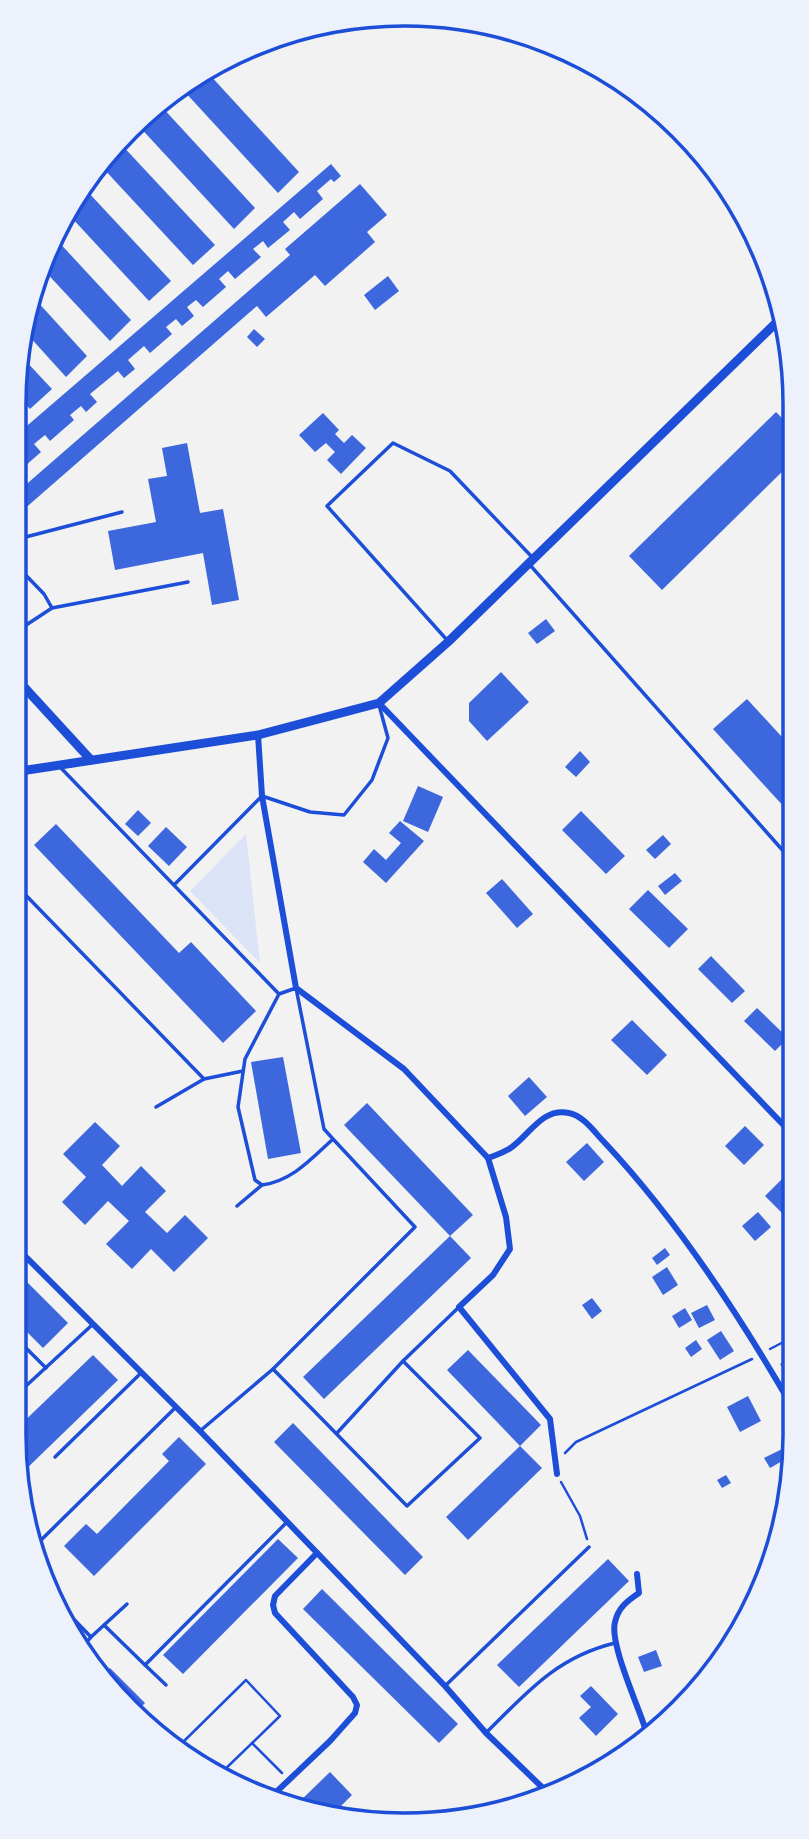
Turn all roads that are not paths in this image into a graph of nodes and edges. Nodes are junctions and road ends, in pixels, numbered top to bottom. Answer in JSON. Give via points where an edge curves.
{"nodes":[{"id":1,"x":774,"y":325,"type":"edge"},
{"id":2,"x":122,"y":512,"type":"dead end"},
{"id":3,"x":26,"y":537,"type":"edge"},
{"id":4,"x":531,"y":561,"type":"junction"},
{"id":5,"x":26,"y":575,"type":"edge"},
{"id":6,"x":188,"y":582,"type":"dead end"},
{"id":7,"x":52,"y":608,"type":"junction"},
{"id":8,"x":26,"y":625,"type":"edge"},
{"id":9,"x":448,"y":642,"type":"junction"},
{"id":10,"x":26,"y":689,"type":"edge"},
{"id":11,"x":379,"y":703,"type":"junction"},
{"id":12,"x":258,"y":735,"type":"junction"},
{"id":13,"x":91,"y":760,"type":"junction"},
{"id":14,"x":59,"y":765,"type":"junction"},
{"id":15,"x":26,"y":770,"type":"edge"},
{"id":16,"x":262,"y":796,"type":"junction"},
{"id":17,"x":783,"y":851,"type":"edge"},
{"id":18,"x":174,"y":885,"type":"junction"},
{"id":19,"x":26,"y":895,"type":"edge"},
{"id":20,"x":296,"y":988,"type":"junction"},
{"id":21,"x":279,"y":993,"type":"junction"},
{"id":22,"x":243,"y":1071,"type":"junction"},
{"id":23,"x":204,"y":1079,"type":"junction"},
{"id":24,"x":156,"y":1107,"type":"dead end"},
{"id":25,"x":783,"y":1125,"type":"edge"},
{"id":26,"x":333,"y":1139,"type":"junction"},
{"id":27,"x":488,"y":1158,"type":"junction"},
{"id":28,"x":262,"y":1185,"type":"junction"},
{"id":29,"x":237,"y":1206,"type":"dead end"},
{"id":30,"x":26,"y":1257,"type":"edge"},
{"id":31,"x":459,"y":1307,"type":"junction"},
{"id":32,"x":92,"y":1325,"type":"junction"},
{"id":33,"x":26,"y":1348,"type":"edge"},
{"id":34,"x":403,"y":1361,"type":"junction"},
{"id":35,"x":46,"y":1368,"type":"junction"},
{"id":36,"x":272,"y":1369,"type":"junction"},
{"id":37,"x":141,"y":1373,"type":"junction"},
{"id":38,"x":26,"y":1386,"type":"edge"},
{"id":39,"x":783,"y":1392,"type":"edge"},
{"id":40,"x":177,"y":1407,"type":"junction"},
{"id":41,"x":200,"y":1431,"type":"junction"},
{"id":42,"x":337,"y":1433,"type":"junction"},
{"id":43,"x":55,"y":1457,"type":"dead end"},
{"id":44,"x":557,"y":1474,"type":"road end"},
{"id":45,"x":287,"y":1522,"type":"junction"},
{"id":46,"x":41,"y":1540,"type":"edge"},
{"id":47,"x":589,"y":1547,"type":"road end"},
{"id":48,"x":317,"y":1553,"type":"junction"},
{"id":49,"x":637,"y":1574,"type":"dead end"},
{"id":50,"x":127,"y":1604,"type":"dead end"},
{"id":51,"x":75,"y":1621,"type":"edge"},
{"id":52,"x":104,"y":1625,"type":"junction"},
{"id":53,"x":91,"y":1637,"type":"junction"},
{"id":54,"x":88,"y":1641,"type":"edge"},
{"id":55,"x":615,"y":1643,"type":"junction"},
{"id":56,"x":145,"y":1665,"type":"junction"},
{"id":57,"x":166,"y":1685,"type":"dead end"},
{"id":58,"x":444,"y":1686,"type":"junction"},
{"id":59,"x":645,"y":1727,"type":"edge"},
{"id":60,"x":486,"y":1733,"type":"junction"},
{"id":61,"x":541,"y":1787,"type":"edge"},
{"id":62,"x":277,"y":1791,"type":"edge"}],
"edges":[{"from":1,"to":4,"type":"main road"},
{"from":2,"to":3,"type":"lane"},
{"from":4,"to":9,"type":"main road"},
{"from":4,"to":9,"type":"lane","via":[[450,471],[393,443],[327,506]]},
{"from":4,"to":17,"type":"lane"},
{"from":5,"to":7,"type":"lane"},
{"from":6,"to":7,"type":"lane"},
{"from":7,"to":8,"type":"lane"},
{"from":9,"to":11,"type":"main road"},
{"from":10,"to":13,"type":"main road"},
{"from":11,"to":12,"type":"main road"},
{"from":11,"to":16,"type":"lane","via":[[388,738],[372,780],[344,815],[310,812]]},
{"from":11,"to":25,"type":"street"},
{"from":12,"to":13,"type":"main road"},
{"from":12,"to":16,"type":"street"},
{"from":13,"to":14,"type":"main road"},
{"from":14,"to":15,"type":"main road"},
{"from":14,"to":18,"type":"lane"},
{"from":16,"to":18,"type":"lane"},
{"from":16,"to":20,"type":"street"},
{"from":18,"to":21,"type":"lane"},
{"from":19,"to":23,"type":"lane"},
{"from":20,"to":21,"type":"lane"},
{"from":20,"to":26,"type":"lane","via":[[324,1129]]},
{"from":20,"to":27,"type":"street","via":[[404,1069]]},
{"from":21,"to":22,"type":"lane"},
{"from":22,"to":23,"type":"lane"},
{"from":22,"to":28,"type":"lane","via":[[238,1107],[253,1174]]},
{"from":23,"to":24,"type":"lane"},
{"from":26,"to":28,"type":"lane","via":[[291,1176]]},
{"from":26,"to":36,"type":"lane","via":[[415,1227]]},
{"from":27,"to":31,"type":"street","via":[[506,1217],[510,1249],[493,1275]]},
{"from":27,"to":39,"type":"street","via":[[514,1146],[550,1114],[568,1112],[582,1119],[673,1224]]},
{"from":28,"to":29,"type":"lane"},
{"from":30,"to":32,"type":"street"},
{"from":31,"to":34,"type":"lane"},
{"from":31,"to":44,"type":"street","via":[[550,1419]]},
{"from":32,"to":35,"type":"lane"},
{"from":32,"to":37,"type":"street"},
{"from":33,"to":35,"type":"lane"},
{"from":34,"to":42,"type":"lane"},
{"from":34,"to":42,"type":"lane","via":[[480,1438],[407,1506]]},
{"from":35,"to":38,"type":"lane"},
{"from":36,"to":41,"type":"lane"},
{"from":36,"to":42,"type":"lane"},
{"from":37,"to":40,"type":"street"},
{"from":37,"to":43,"type":"lane"},
{"from":40,"to":41,"type":"street"},
{"from":40,"to":46,"type":"lane"},
{"from":41,"to":45,"type":"street"},
{"from":45,"to":48,"type":"street"},
{"from":45,"to":56,"type":"lane"},
{"from":47,"to":58,"type":"lane"},
{"from":48,"to":58,"type":"street"},
{"from":48,"to":62,"type":"street","via":[[275,1596],[272,1605],[357,1705],[330,1741]]},
{"from":49,"to":55,"type":"street","via":[[639,1593],[621,1608],[614,1624]]},
{"from":50,"to":52,"type":"lane"},
{"from":51,"to":53,"type":"lane"},
{"from":52,"to":53,"type":"lane"},
{"from":52,"to":56,"type":"lane"},
{"from":53,"to":54,"type":"lane"},
{"from":55,"to":59,"type":"street"},
{"from":55,"to":60,"type":"lane","via":[[565,1661]]},
{"from":56,"to":57,"type":"lane"},
{"from":58,"to":60,"type":"street"},
{"from":60,"to":61,"type":"street"}]}
